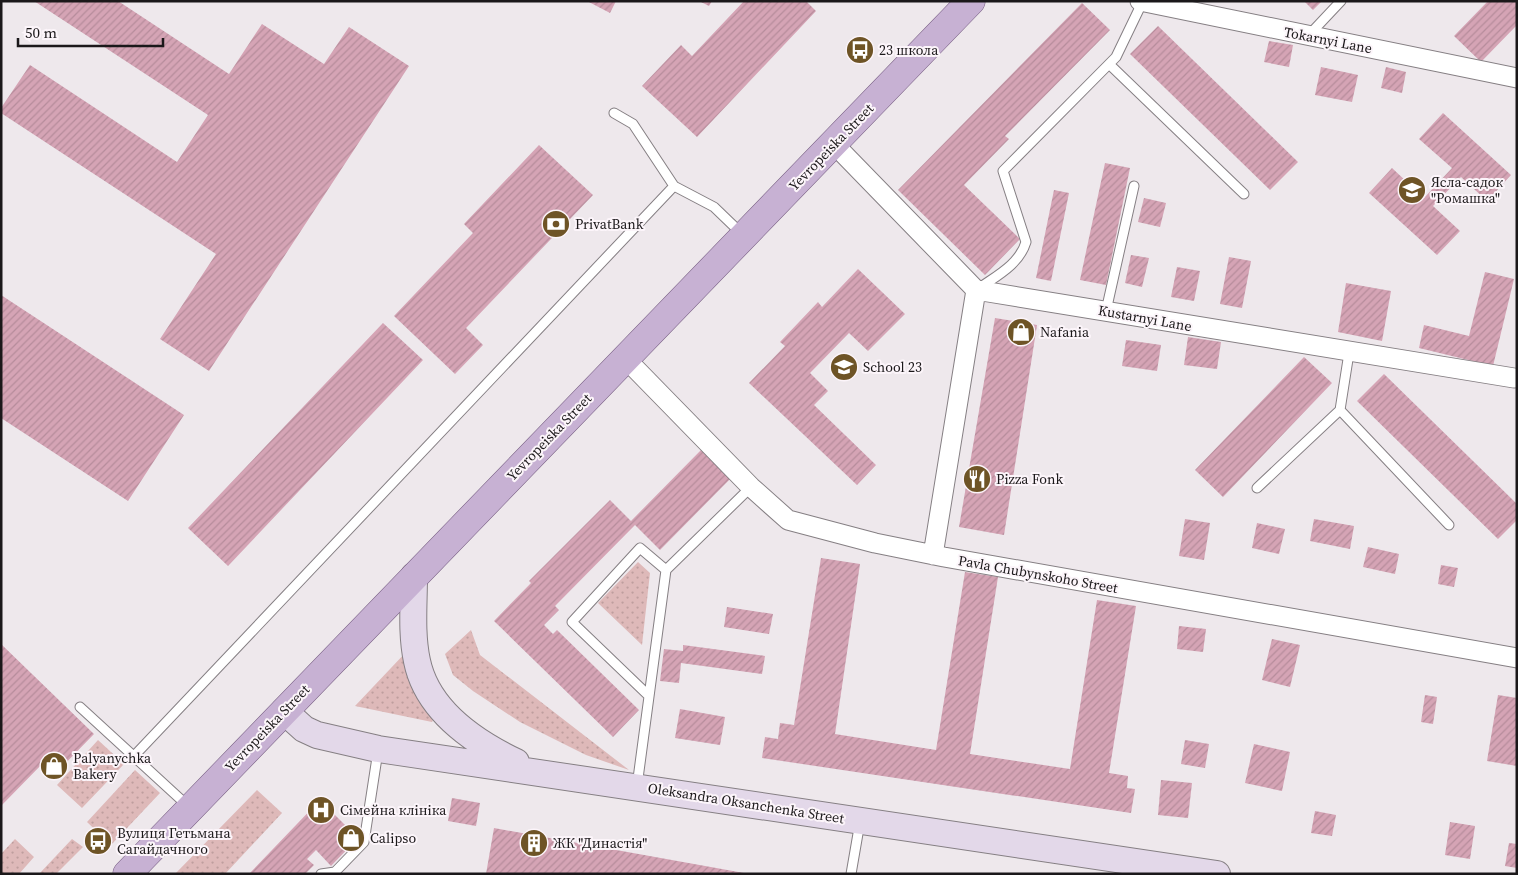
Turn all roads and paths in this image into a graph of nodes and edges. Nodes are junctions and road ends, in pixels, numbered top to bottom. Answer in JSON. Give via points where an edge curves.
{"nodes":[{"id":1,"x":971,"y":1,"type":"edge"},
{"id":2,"x":1341,"y":1,"type":"edge"},
{"id":3,"x":1150,"y":3,"type":"edge"},
{"id":4,"x":1308,"y":36,"type":"junction"},
{"id":5,"x":1109,"y":64,"type":"junction"},
{"id":6,"x":1517,"y":78,"type":"edge"},
{"id":7,"x":614,"y":113,"type":"dead end"},
{"id":8,"x":834,"y":144,"type":"junction"},
{"id":9,"x":674,"y":186,"type":"junction"},
{"id":10,"x":1134,"y":186,"type":"dead end"},
{"id":11,"x":1244,"y":194,"type":"dead end"},
{"id":12,"x":744,"y":236,"type":"junction"},
{"id":13,"x":976,"y":290,"type":"junction"},
{"id":14,"x":1106,"y":311,"type":"junction"},
{"id":15,"x":1349,"y":353,"type":"junction"},
{"id":16,"x":626,"y":358,"type":"junction"},
{"id":17,"x":1514,"y":378,"type":"dead end"},
{"id":18,"x":1340,"y":410,"type":"junction"},
{"id":19,"x":751,"y":488,"type":"junction"},
{"id":20,"x":1257,"y":488,"type":"dead end"},
{"id":21,"x":1449,"y":525,"type":"dead end"},
{"id":22,"x":933,"y":555,"type":"junction"},
{"id":23,"x":666,"y":570,"type":"junction"},
{"id":24,"x":414,"y":576,"type":"junction"},
{"id":25,"x":1517,"y":658,"type":"edge"},
{"id":26,"x":649,"y":696,"type":"junction"},
{"id":27,"x":80,"y":707,"type":"dead end"},
{"id":28,"x":284,"y":711,"type":"junction"},
{"id":29,"x":378,"y":749,"type":"junction"},
{"id":30,"x":134,"y":756,"type":"junction"},
{"id":31,"x":537,"y":772,"type":"junction"},
{"id":32,"x":637,"y":787,"type":"junction"},
{"id":33,"x":190,"y":808,"type":"junction"},
{"id":34,"x":860,"y":821,"type":"junction"},
{"id":35,"x":127,"y":874,"type":"edge"},
{"id":36,"x":321,"y":874,"type":"edge"},
{"id":37,"x":851,"y":874,"type":"edge"},
{"id":38,"x":1217,"y":874,"type":"edge"}],
"edges":[{"from":1,"to":8,"type":"main road","name":"Yevropeiska Street"},
{"from":2,"to":4,"type":"lane"},
{"from":3,"to":4,"type":"street","name":"Tokarnyi Lane"},
{"from":3,"to":5,"type":"lane"},
{"from":4,"to":6,"type":"street","name":"Tokarnyi Lane"},
{"from":5,"to":11,"type":"lane"},
{"from":5,"to":13,"type":"lane","via":[[1003,171],[1026,242],[1016,262]]},
{"from":7,"to":9,"type":"lane","via":[[633,124]]},
{"from":8,"to":12,"type":"main road","name":"Yevropeiska Street"},
{"from":8,"to":13,"type":"street"},
{"from":9,"to":12,"type":"lane","via":[[714,207]]},
{"from":9,"to":30,"type":"lane"},
{"from":10,"to":14,"type":"lane"},
{"from":12,"to":16,"type":"main road","name":"Yevropeiska Street"},
{"from":13,"to":14,"type":"street","name":"Kustarnyi Lane"},
{"from":13,"to":22,"type":"street"},
{"from":14,"to":15,"type":"street","name":"Kustarnyi Lane"},
{"from":15,"to":17,"type":"street","name":"Kustarnyi Lane"},
{"from":15,"to":18,"type":"lane"},
{"from":16,"to":19,"type":"street","name":"Pavla Chubynskoho Street"},
{"from":16,"to":24,"type":"main road","name":"Yevropeiska Street"},
{"from":18,"to":20,"type":"lane"},
{"from":18,"to":21,"type":"lane"},
{"from":19,"to":22,"type":"street","name":"Pavla Chubynskoho Street","via":[[788,520]]},
{"from":19,"to":23,"type":"lane"},
{"from":22,"to":25,"type":"street","name":"Pavla Chubynskoho Street"},
{"from":23,"to":26,"type":"lane"},
{"from":23,"to":26,"type":"lane","via":[[640,548],[572,622]]},
{"from":24,"to":28,"type":"main road","name":"Yevropeiska Street"},
{"from":24,"to":31,"type":"main road","via":[[417,662],[432,696],[452,720],[479,742]]},
{"from":26,"to":32,"type":"lane"},
{"from":27,"to":30,"type":"lane"},
{"from":28,"to":29,"type":"main road","name":"Oleksandra Oksanchenka Street","via":[[317,736]]},
{"from":28,"to":33,"type":"main road","name":"Yevropeiska Street"},
{"from":29,"to":31,"type":"main road","name":"Oleksandra Oksanchenka Street"},
{"from":29,"to":36,"type":"lane","via":[[364,842],[335,872]]},
{"from":30,"to":33,"type":"lane"},
{"from":31,"to":32,"type":"main road","name":"Oleksandra Oksanchenka Street"},
{"from":32,"to":34,"type":"main road","name":"Oleksandra Oksanchenka Street"},
{"from":33,"to":35,"type":"main road","name":"Yevropeiska Street"},
{"from":34,"to":37,"type":"lane"},
{"from":34,"to":38,"type":"main road","name":"Oleksandra Oksanchenka Street"}]}
